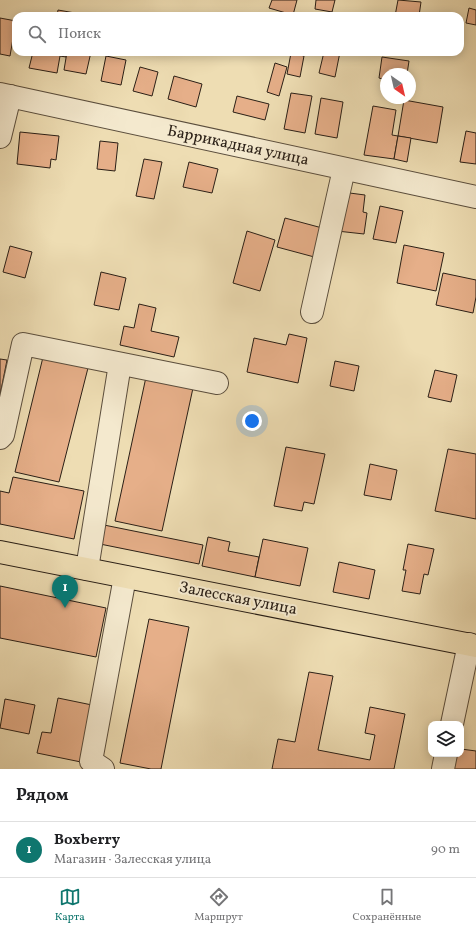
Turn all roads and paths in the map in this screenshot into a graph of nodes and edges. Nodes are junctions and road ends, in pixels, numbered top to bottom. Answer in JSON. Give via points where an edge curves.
{"nodes":[{"id":1,"x":5,"y":95,"type":"edge"},
{"id":2,"x":0,"y":137,"type":"edge"},
{"id":3,"x":344,"y":169,"type":"junction"},
{"id":4,"x":476,"y":197,"type":"edge"},
{"id":5,"x":312,"y":312,"type":"dead end"},
{"id":6,"x":120,"y":364,"type":"junction"},
{"id":7,"x":217,"y":383,"type":"dead end"},
{"id":8,"x":0,"y":438,"type":"edge"},
{"id":9,"x":0,"y":552,"type":"edge"},
{"id":10,"x":87,"y":569,"type":"junction"},
{"id":11,"x":125,"y":576,"type":"junction"},
{"id":12,"x":472,"y":645,"type":"edge"},
{"id":13,"x":453,"y":721,"type":"edge"},
{"id":14,"x":445,"y":757,"type":"edge"},
{"id":15,"x":103,"y":769,"type":"edge"},
{"id":16,"x":443,"y":769,"type":"edge"}],
"edges":[{"from":1,"to":2,"type":"street"},
{"from":1,"to":3,"type":"street","name":"Баррикадная улица"},
{"from":3,"to":4,"type":"street","name":"Баррикадная улица"},
{"from":3,"to":5,"type":"street"},
{"from":6,"to":7,"type":"street"},
{"from":6,"to":8,"type":"street","via":[[23,344],[3,435]]},
{"from":6,"to":10,"type":"street"},
{"from":9,"to":10,"type":"main road","name":"Залесская улица"},
{"from":10,"to":11,"type":"main road","name":"Залесская улица"},
{"from":11,"to":12,"type":"main road","name":"Залесская улица"},
{"from":11,"to":15,"type":"street","via":[[91,761]]},
{"from":12,"to":13,"type":"street"},
{"from":14,"to":16,"type":"street"}]}
